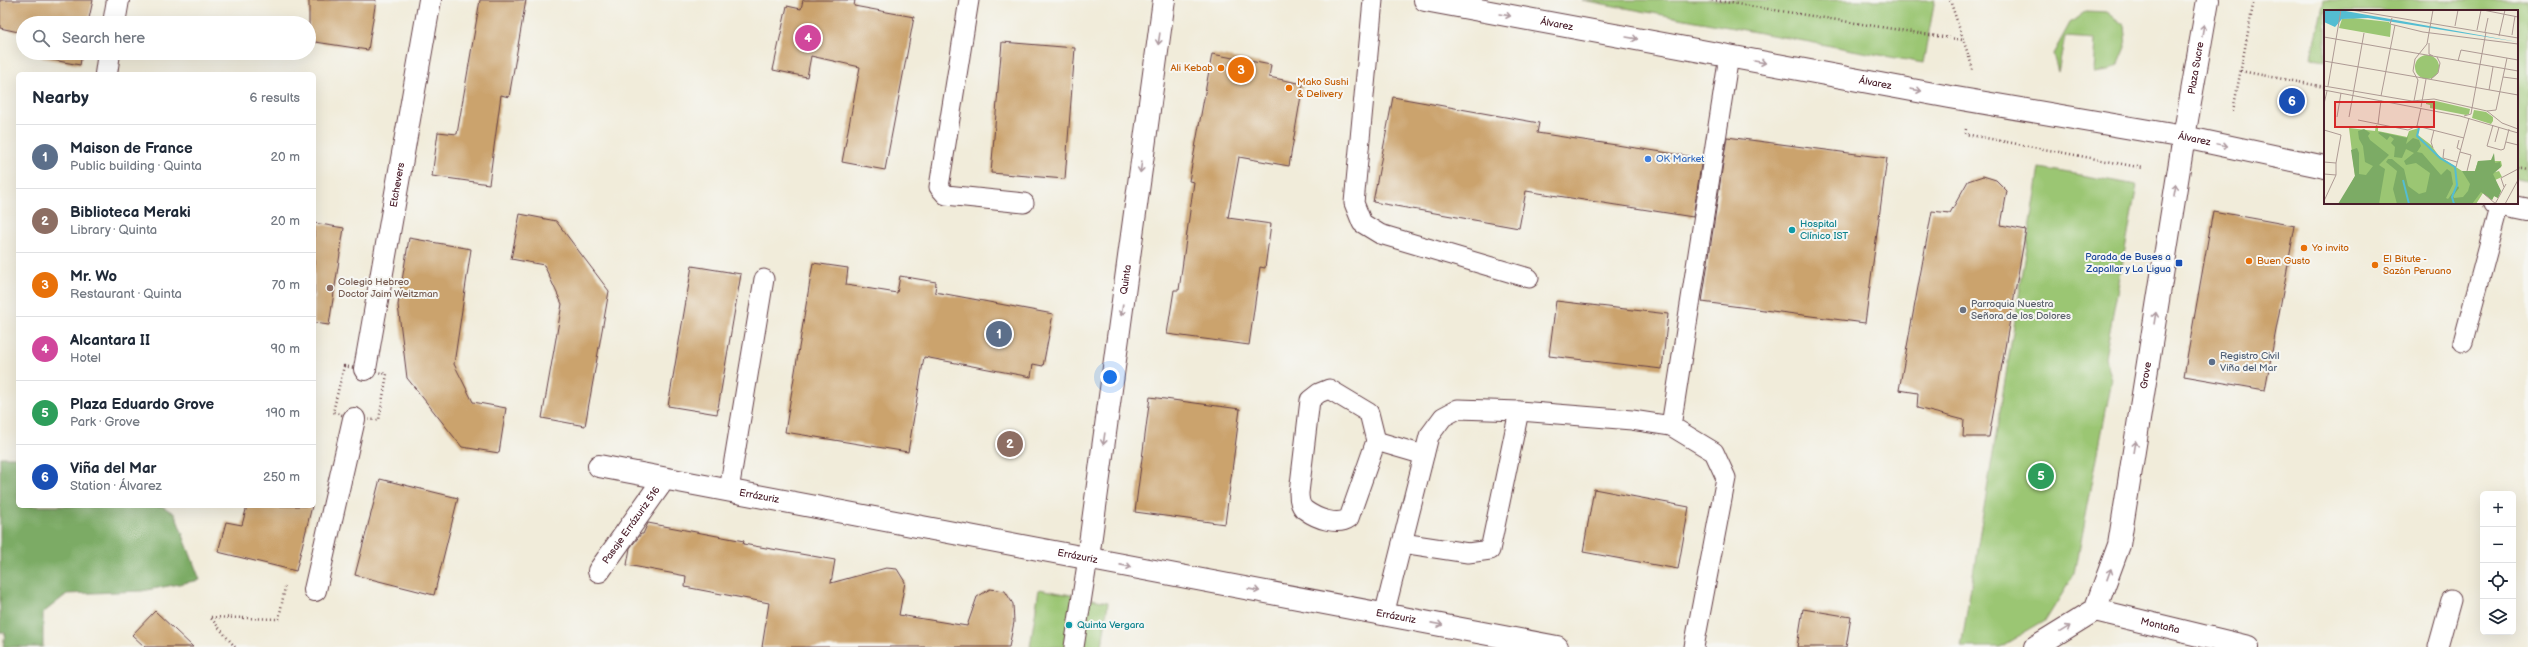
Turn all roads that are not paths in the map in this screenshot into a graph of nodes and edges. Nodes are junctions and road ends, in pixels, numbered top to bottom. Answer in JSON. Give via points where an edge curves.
{"nodes":[{"id":1,"x":118,"y":0,"type":"edge"},
{"id":2,"x":430,"y":0,"type":"edge"},
{"id":3,"x":969,"y":0,"type":"edge"},
{"id":4,"x":1164,"y":0,"type":"edge"},
{"id":5,"x":1373,"y":0,"type":"edge"},
{"id":6,"x":1425,"y":0,"type":"edge"},
{"id":7,"x":2208,"y":0,"type":"edge"},
{"id":8,"x":115,"y":16,"type":"edge"},
{"id":9,"x":1729,"y":56,"type":"junction"},
{"id":10,"x":108,"y":60,"type":"edge"},
{"id":11,"x":106,"y":72,"type":"edge"},
{"id":12,"x":2184,"y":137,"type":"junction"},
{"id":13,"x":2324,"y":167,"type":"edge"},
{"id":14,"x":1024,"y":203,"type":"dead end"},
{"id":15,"x":2497,"y":204,"type":"edge"},
{"id":16,"x":2528,"y":210,"type":"edge"},
{"id":17,"x":1529,"y":278,"type":"dead end"},
{"id":18,"x":764,"y":279,"type":"dead end"},
{"id":19,"x":2463,"y":342,"type":"dead end"},
{"id":20,"x":365,"y":369,"type":"dead end"},
{"id":21,"x":1520,"y":411,"type":"junction"},
{"id":22,"x":354,"y":419,"type":"dead end"},
{"id":23,"x":1671,"y":426,"type":"junction"},
{"id":24,"x":1376,"y":441,"type":"junction"},
{"id":25,"x":1424,"y":455,"type":"junction"},
{"id":26,"x":599,"y":466,"type":"dead end"},
{"id":27,"x":664,"y":479,"type":"junction"},
{"id":28,"x":729,"y":490,"type":"junction"},
{"id":29,"x":1402,"y":543,"type":"junction"},
{"id":30,"x":1088,"y":558,"type":"junction"},
{"id":31,"x":599,"y":571,"type":"dead end"},
{"id":32,"x":316,"y":590,"type":"road end"},
{"id":33,"x":2451,"y":600,"type":"dead end"},
{"id":34,"x":2095,"y":610,"type":"junction"},
{"id":35,"x":1384,"y":615,"type":"junction"},
{"id":36,"x":1074,"y":647,"type":"edge"},
{"id":37,"x":1557,"y":647,"type":"edge"},
{"id":38,"x":1694,"y":647,"type":"edge"},
{"id":39,"x":2035,"y":647,"type":"edge"},
{"id":40,"x":2248,"y":647,"type":"edge"},
{"id":41,"x":2438,"y":647,"type":"edge"}],
"edges":[{"from":1,"to":8,"type":"street"},
{"from":2,"to":20,"type":"street","name":"Etchevers"},
{"from":3,"to":14,"type":"lane","via":[[939,187],[946,195]]},
{"from":4,"to":30,"type":"street","name":"Quinta","one_way":true},
{"from":5,"to":17,"type":"lane","via":[[1354,203],[1362,223],[1380,234]]},
{"from":6,"to":9,"type":"street","name":"Álvarez","one_way":true},
{"from":12,"to":7,"type":"street","name":"Plaza Sucre","one_way":true},
{"from":9,"to":12,"type":"street","name":"Álvarez","one_way":true},
{"from":9,"to":23,"type":"lane"},
{"from":10,"to":11,"type":"street"},
{"from":12,"to":13,"type":"street","name":"Álvarez","one_way":true},
{"from":34,"to":12,"type":"street","name":"Grove","one_way":true,"via":[[2119,545]]},
{"from":15,"to":16,"type":"street"},
{"from":15,"to":19,"type":"lane"},
{"from":18,"to":28,"type":"lane"},
{"from":21,"to":23,"type":"lane","via":[[1632,420]]},
{"from":21,"to":25,"type":"lane","via":[[1458,410],[1442,417],[1429,436]]},
{"from":21,"to":29,"type":"lane","via":[[1490,550],[1468,553]]},
{"from":22,"to":32,"type":"street"},
{"from":23,"to":38,"type":"lane","via":[[1714,452],[1726,478]]},
{"from":24,"to":24,"type":"lane","via":[[1349,518],[1336,523],[1305,510],[1300,502],[1299,493],[1310,400],[1319,392],[1329,389],[1369,413]]},
{"from":24,"to":25,"type":"lane"},
{"from":25,"to":29,"type":"lane"},
{"from":26,"to":27,"type":"street","name":"Errázuriz"},
{"from":27,"to":28,"type":"street","name":"Errázuriz"},
{"from":27,"to":31,"type":"street","name":"Pasaje Errázuriz 516"},
{"from":28,"to":30,"type":"street","name":"Errázuriz"},
{"from":29,"to":35,"type":"lane"},
{"from":30,"to":35,"type":"street","name":"Errázuriz","one_way":true},
{"from":30,"to":36,"type":"lane"},
{"from":33,"to":41,"type":"lane"},
{"from":39,"to":34,"type":"street","one_way":true},
{"from":34,"to":40,"type":"street","name":"Montaña"},
{"from":35,"to":37,"type":"street","name":"Errázuriz","one_way":true}]}
